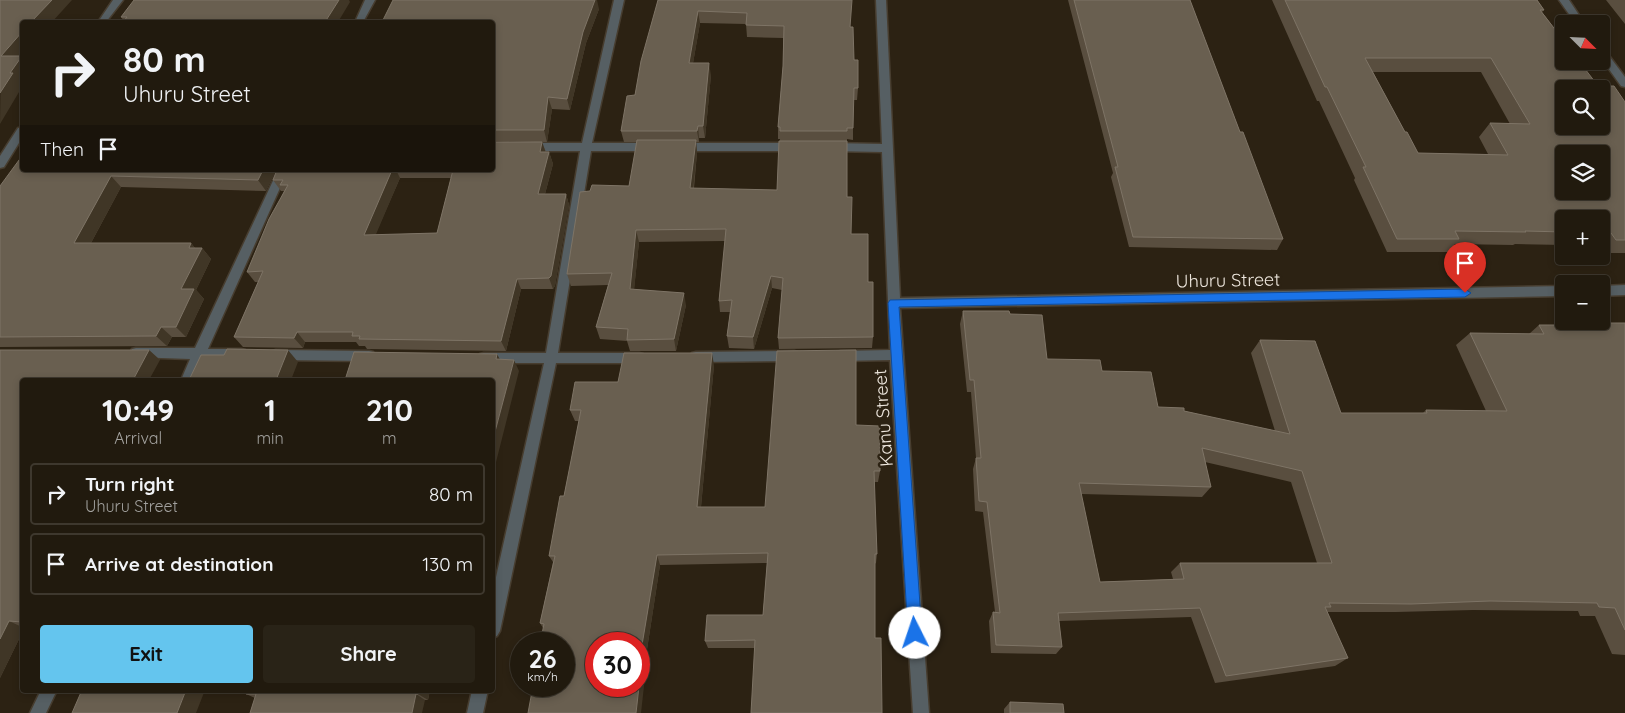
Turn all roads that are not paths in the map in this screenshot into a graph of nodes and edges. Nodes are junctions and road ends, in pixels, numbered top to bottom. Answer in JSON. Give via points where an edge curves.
{"nodes":[{"id":1,"x":118,"y":0,"type":"edge"},
{"id":2,"x":370,"y":0,"type":"edge"},
{"id":3,"x":619,"y":0,"type":"edge"},
{"id":4,"x":881,"y":0,"type":"edge"},
{"id":5,"x":1564,"y":0,"type":"edge"},
{"id":6,"x":1575,"y":15,"type":"edge"},
{"id":7,"x":103,"y":20,"type":"edge"},
{"id":8,"x":359,"y":20,"type":"edge"},
{"id":9,"x":1610,"y":63,"type":"edge"},
{"id":10,"x":1625,"y":84,"type":"edge"},
{"id":11,"x":20,"y":134,"type":"edge"},
{"id":12,"x":495,"y":147,"type":"edge"},
{"id":13,"x":586,"y":147,"type":"junction"},
{"id":14,"x":887,"y":148,"type":"junction"},
{"id":15,"x":11,"y":149,"type":"edge"},
{"id":16,"x":0,"y":164,"type":"edge"},
{"id":17,"x":281,"y":172,"type":"edge"},
{"id":18,"x":1625,"y":290,"type":"edge"},
{"id":19,"x":1555,"y":291,"type":"edge"},
{"id":20,"x":1610,"y":291,"type":"edge"},
{"id":21,"x":894,"y":303,"type":"junction"},
{"id":22,"x":119,"y":353,"type":"edge"},
{"id":23,"x":199,"y":353,"type":"junction"},
{"id":24,"x":896,"y":355,"type":"junction"},
{"id":25,"x":385,"y":356,"type":"edge"},
{"id":26,"x":807,"y":356,"type":"edge"},
{"id":27,"x":827,"y":356,"type":"edge"},
{"id":28,"x":473,"y":358,"type":"edge"},
{"id":29,"x":650,"y":358,"type":"edge"},
{"id":30,"x":679,"y":358,"type":"edge"},
{"id":31,"x":551,"y":359,"type":"junction"},
{"id":32,"x":188,"y":378,"type":"edge"},
{"id":33,"x":495,"y":617,"type":"edge"},
{"id":34,"x":48,"y":693,"type":"edge"},
{"id":35,"x":479,"y":693,"type":"edge"},
{"id":36,"x":38,"y":713,"type":"edge"},
{"id":37,"x":475,"y":713,"type":"edge"},
{"id":38,"x":920,"y":713,"type":"edge"}],
"edges":[{"from":1,"to":7,"type":"street"},
{"from":2,"to":8,"type":"street"},
{"from":3,"to":13,"type":"street"},
{"from":4,"to":14,"type":"street","name":"Kanu Street"},
{"from":5,"to":6,"type":"street"},
{"from":9,"to":10,"type":"street"},
{"from":11,"to":15,"type":"street"},
{"from":12,"to":13,"type":"street"},
{"from":13,"to":14,"type":"street"},
{"from":13,"to":31,"type":"street"},
{"from":14,"to":21,"type":"street","name":"Kanu Street"},
{"from":15,"to":16,"type":"street"},
{"from":17,"to":23,"type":"street"},
{"from":18,"to":20,"type":"street"},
{"from":19,"to":21,"type":"street","name":"Uhuru Street"},
{"from":21,"to":24,"type":"street","name":"Kanu Street"},
{"from":22,"to":23,"type":"street"},
{"from":23,"to":25,"type":"street"},
{"from":23,"to":32,"type":"street"},
{"from":24,"to":27,"type":"street"},
{"from":24,"to":38,"type":"street","name":"Kanu Street"},
{"from":26,"to":30,"type":"street"},
{"from":28,"to":31,"type":"street"},
{"from":29,"to":31,"type":"street"},
{"from":31,"to":33,"type":"street"},
{"from":34,"to":36,"type":"street"},
{"from":35,"to":37,"type":"street"}]}
